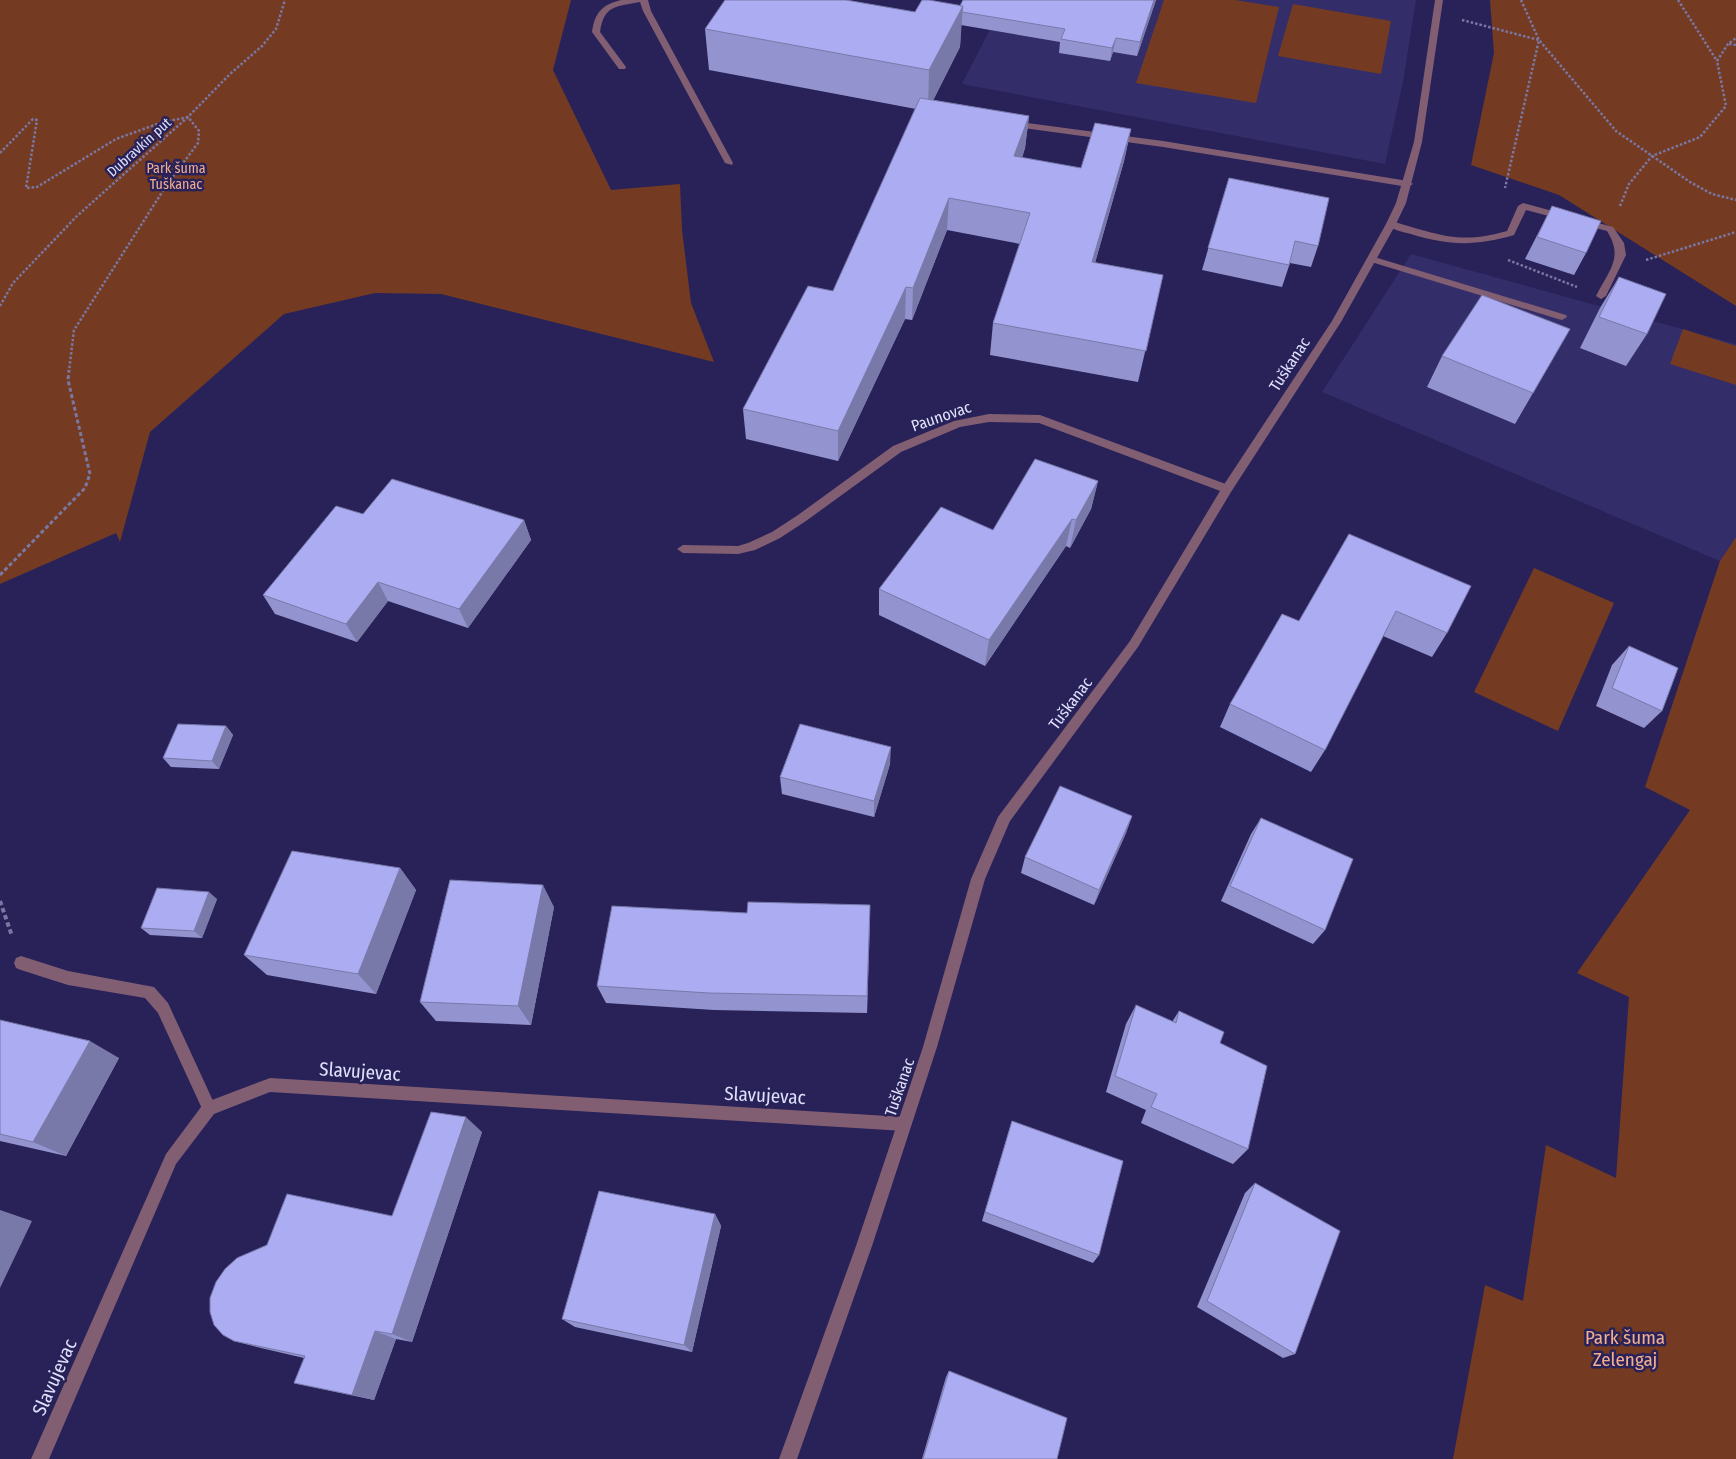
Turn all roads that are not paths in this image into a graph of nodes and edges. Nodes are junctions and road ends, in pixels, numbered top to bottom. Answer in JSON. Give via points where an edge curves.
{"nodes":[{"id":1,"x":638,"y":0,"type":"edge"},
{"id":2,"x":644,"y":0,"type":"edge"},
{"id":3,"x":1439,"y":0,"type":"edge"},
{"id":4,"x":622,"y":67,"type":"dead end"},
{"id":5,"x":1006,"y":123,"type":"edge"},
{"id":6,"x":729,"y":163,"type":"dead end"},
{"id":7,"x":1408,"y":184,"type":"junction"},
{"id":8,"x":1391,"y":224,"type":"junction"},
{"id":9,"x":1371,"y":259,"type":"junction"},
{"id":10,"x":1601,"y":296,"type":"road end"},
{"id":11,"x":1562,"y":317,"type":"dead end"},
{"id":12,"x":1227,"y":490,"type":"junction"},
{"id":13,"x":683,"y":550,"type":"dead end"},
{"id":14,"x":21,"y":963,"type":"road end"},
{"id":15,"x":209,"y":1108,"type":"junction"},
{"id":16,"x":904,"y":1124,"type":"junction"},
{"id":17,"x":40,"y":1459,"type":"edge"},
{"id":18,"x":788,"y":1459,"type":"edge"}],
"edges":[{"from":1,"to":4,"type":"street","via":[[609,6],[601,10],[597,19],[596,32]]},
{"from":2,"to":6,"type":"street"},
{"from":3,"to":7,"type":"street","name":"Tuškanac","via":[[1418,142]]},
{"from":5,"to":7,"type":"street","via":[[1163,144]]},
{"from":7,"to":8,"type":"street","name":"Tuškanac"},
{"from":8,"to":9,"type":"street","name":"Tuškanac"},
{"from":8,"to":10,"type":"street","via":[[1432,238],[1478,242],[1511,233],[1523,206],[1610,229],[1619,243],[1621,255]]},
{"from":9,"to":11,"type":"street"},
{"from":9,"to":12,"type":"street","name":"Tuškanac","via":[[1336,322]]},
{"from":12,"to":13,"type":"street","name":"Paunovac","via":[[1040,419],[989,418],[958,424],[897,449],[802,518],[750,547]]},
{"from":12,"to":16,"type":"street","name":"Tuškanac","via":[[1134,644],[1004,818],[978,879],[930,1047]]},
{"from":14,"to":15,"type":"street","via":[[68,978],[149,992],[164,1008]]},
{"from":15,"to":16,"type":"street","name":"Slavujevac","via":[[270,1085]]},
{"from":15,"to":17,"type":"street","name":"Slavujevac","via":[[172,1160]]},
{"from":16,"to":18,"type":"street","name":"Tuškanac"}]}
